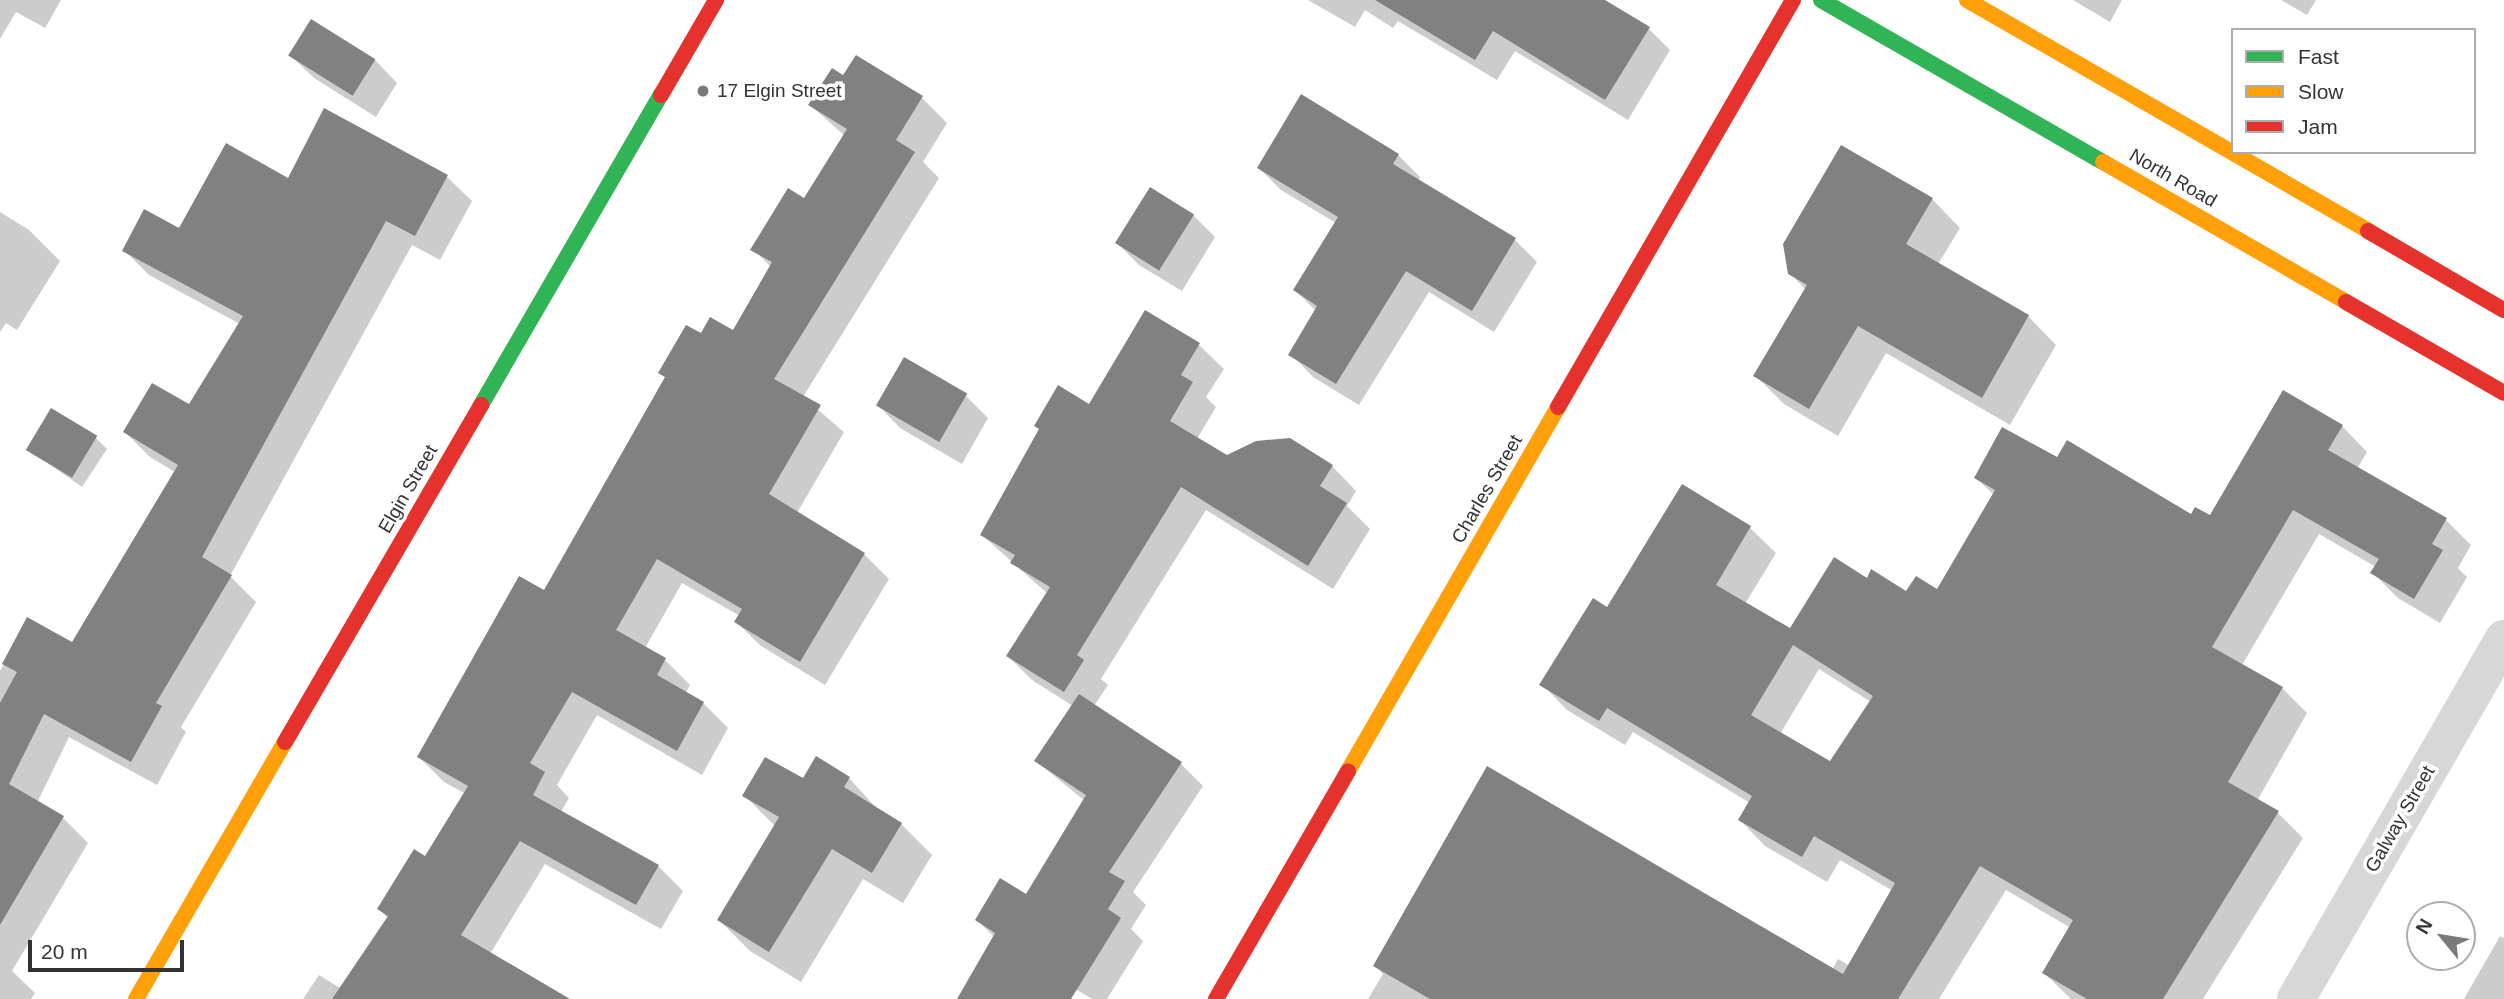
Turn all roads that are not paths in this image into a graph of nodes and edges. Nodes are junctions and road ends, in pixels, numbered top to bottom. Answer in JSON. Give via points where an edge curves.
{"nodes":[{"id":1,"x":716,"y":0,"type":"edge"},
{"id":2,"x":1793,"y":0,"type":"edge"},
{"id":3,"x":1821,"y":0,"type":"edge"},
{"id":4,"x":1967,"y":0,"type":"edge"},
{"id":5,"x":2231,"y":152,"type":"edge"},
{"id":6,"x":2234,"y":154,"type":"edge"},
{"id":7,"x":2504,"y":310,"type":"edge"},
{"id":8,"x":2504,"y":393,"type":"edge"},
{"id":9,"x":2504,"y":639,"type":"edge"},
{"id":10,"x":136,"y":999,"type":"edge"},
{"id":11,"x":1216,"y":999,"type":"edge"},
{"id":12,"x":2296,"y":999,"type":"edge"}],
"edges":[{"from":1,"to":10,"type":"street","name":"Elgin Street"},
{"from":2,"to":11,"type":"street","name":"Charles Street"},
{"from":3,"to":8,"type":"street","name":"North Road"},
{"from":4,"to":5,"type":"street"},
{"from":6,"to":7,"type":"street"},
{"from":9,"to":12,"type":"street","name":"Galway Street"}]}
